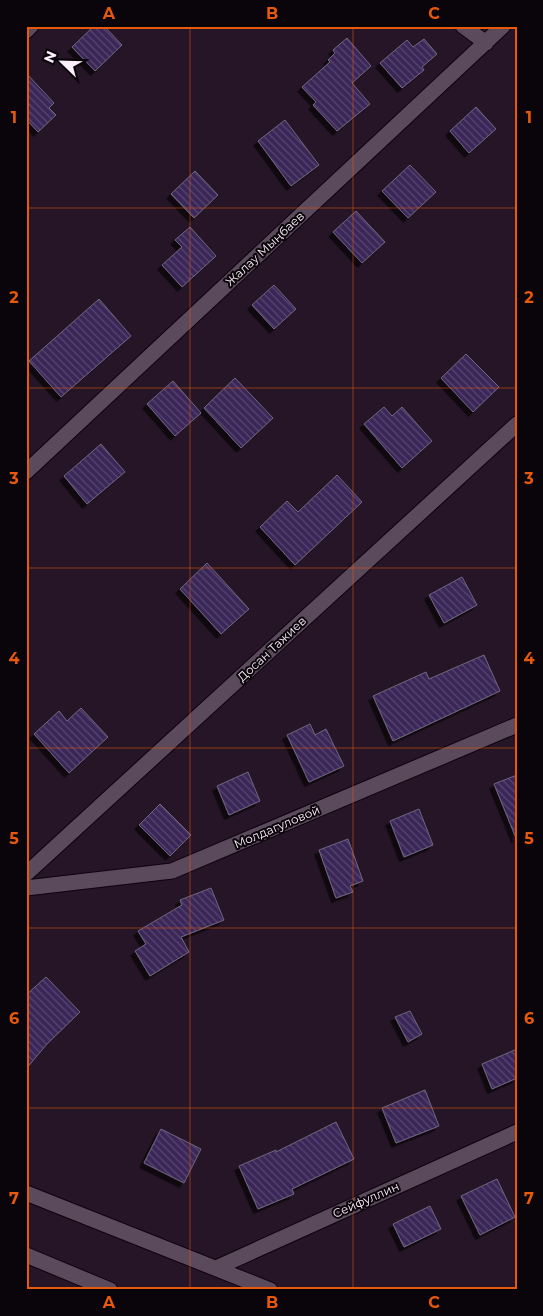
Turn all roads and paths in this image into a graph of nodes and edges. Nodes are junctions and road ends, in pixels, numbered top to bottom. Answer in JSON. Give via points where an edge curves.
{"nodes":[{"id":1,"x":31,"y":26,"type":"edge"},
{"id":2,"x":463,"y":26,"type":"edge"},
{"id":3,"x":503,"y":26,"type":"edge"},
{"id":4,"x":26,"y":31,"type":"edge"},
{"id":5,"x":486,"y":43,"type":"junction"},
{"id":6,"x":517,"y":424,"type":"edge"},
{"id":7,"x":26,"y":472,"type":"edge"},
{"id":8,"x":517,"y":724,"type":"edge"},
{"id":9,"x":26,"y":874,"type":"edge"},
{"id":10,"x":26,"y":888,"type":"edge"},
{"id":11,"x":517,"y":1132,"type":"edge"},
{"id":12,"x":26,"y":1193,"type":"edge"},
{"id":13,"x":26,"y":1255,"type":"edge"},
{"id":14,"x":216,"y":1268,"type":"junction"},
{"id":15,"x":81,"y":1284,"type":"edge"},
{"id":16,"x":110,"y":1290,"type":"edge"},
{"id":17,"x":270,"y":1290,"type":"edge"}],
"edges":[{"from":1,"to":4,"type":"street"},
{"from":2,"to":5,"type":"street"},
{"from":3,"to":5,"type":"street","name":"Жалау Мыңбаев"},
{"from":5,"to":7,"type":"street","name":"Жалау Мыңбаев"},
{"from":6,"to":9,"type":"street","name":"Досан Тажиев"},
{"from":8,"to":10,"type":"street","name":"Молдагуловой","via":[[172,871]]},
{"from":11,"to":14,"type":"street","name":"Сейфуллин"},
{"from":12,"to":14,"type":"street"},
{"from":13,"to":15,"type":"street"},
{"from":14,"to":17,"type":"street"},
{"from":15,"to":16,"type":"street"}]}
